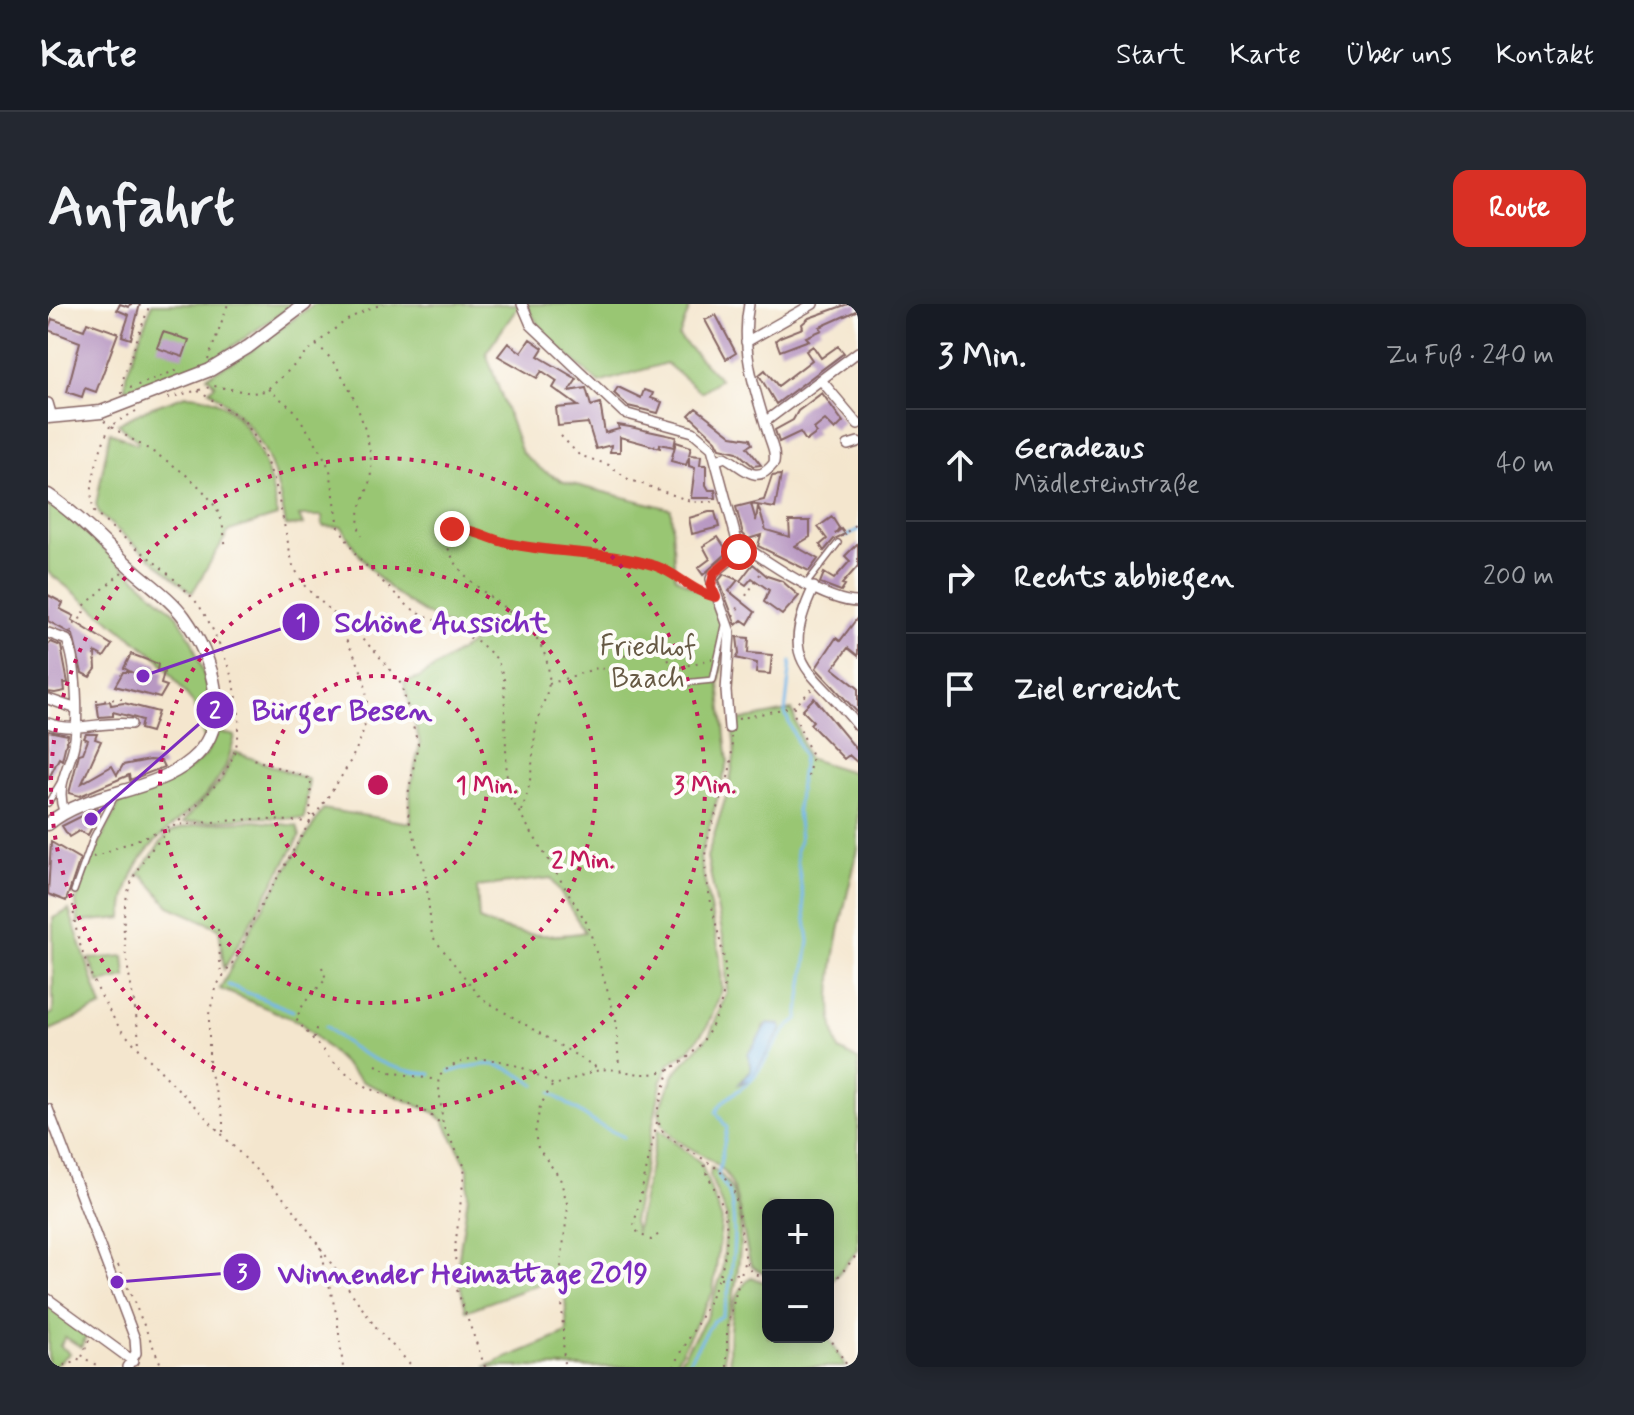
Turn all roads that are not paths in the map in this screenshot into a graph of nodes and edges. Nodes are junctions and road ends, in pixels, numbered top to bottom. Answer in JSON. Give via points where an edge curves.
{"nodes":[{"id":1,"x":305,"y":304,"type":"edge"},
{"id":2,"x":522,"y":304,"type":"edge"},
{"id":3,"x":749,"y":304,"type":"edge"},
{"id":4,"x":813,"y":304,"type":"edge"},
{"id":5,"x":746,"y":342,"type":"junction"},
{"id":6,"x":858,"y":352,"type":"edge"},
{"id":7,"x":821,"y":380,"type":"junction"},
{"id":8,"x":48,"y":403,"type":"edge"},
{"id":9,"x":50,"y":417,"type":"edge"},
{"id":10,"x":766,"y":421,"type":"junction"},
{"id":11,"x":858,"y":424,"type":"edge"},
{"id":12,"x":717,"y":460,"type":"junction"},
{"id":13,"x":48,"y":495,"type":"edge"},
{"id":14,"x":838,"y":543,"type":"road end"},
{"id":15,"x":746,"y":547,"type":"junction"},
{"id":16,"x":810,"y":585,"type":"junction"},
{"id":17,"x":858,"y":602,"type":"edge"},
{"id":18,"x":727,"y":622,"type":"junction"},
{"id":19,"x":48,"y":633,"type":"edge"},
{"id":20,"x":683,"y":683,"type":"road end"},
{"id":21,"x":48,"y":699,"type":"edge"},
{"id":22,"x":74,"y":708,"type":"junction"},
{"id":23,"x":857,"y":722,"type":"edge"},
{"id":24,"x":48,"y":723,"type":"edge"},
{"id":25,"x":131,"y":724,"type":"dead end"},
{"id":26,"x":729,"y":724,"type":"road end"},
{"id":27,"x":76,"y":730,"type":"junction"},
{"id":28,"x":61,"y":781,"type":"junction"},
{"id":29,"x":116,"y":793,"type":"junction"},
{"id":30,"x":48,"y":803,"type":"edge"},
{"id":31,"x":64,"y":811,"type":"junction"},
{"id":32,"x":48,"y":824,"type":"edge"},
{"id":33,"x":74,"y":891,"type":"road end"},
{"id":34,"x":48,"y":1109,"type":"edge"},
{"id":35,"x":48,"y":1299,"type":"edge"},
{"id":36,"x":130,"y":1364,"type":"edge"}],
"edges":[{"from":1,"to":9,"type":"street","via":[[227,361],[101,412]]},
{"from":2,"to":12,"type":"street","via":[[531,325],[624,413],[693,432],[712,448]]},
{"from":3,"to":5,"type":"street"},
{"from":4,"to":5,"type":"street"},
{"from":5,"to":10,"type":"street"},
{"from":6,"to":7,"type":"street"},
{"from":7,"to":10,"type":"street"},
{"from":7,"to":11,"type":"street"},
{"from":8,"to":9,"type":"street"},
{"from":10,"to":12,"type":"street","via":[[775,455],[768,471],[746,474],[725,457]]},
{"from":12,"to":15,"type":"street","via":[[733,536]]},
{"from":13,"to":29,"type":"street","via":[[173,604],[192,629],[214,684],[212,735],[192,760],[160,780]]},
{"from":14,"to":16,"type":"lane"},
{"from":15,"to":16,"type":"street"},
{"from":15,"to":18,"type":"street","via":[[714,573],[711,586]]},
{"from":16,"to":17,"type":"street","via":[[837,599]]},
{"from":16,"to":23,"type":"street","via":[[797,649],[807,670]]},
{"from":18,"to":20,"type":"lane","via":[[713,680]]},
{"from":18,"to":26,"type":"street"},
{"from":19,"to":22,"type":"street","via":[[67,640],[74,666]]},
{"from":21,"to":22,"type":"street"},
{"from":22,"to":27,"type":"street"},
{"from":24,"to":27,"type":"street"},
{"from":25,"to":27,"type":"street"},
{"from":27,"to":28,"type":"street"},
{"from":28,"to":30,"type":"lane"},
{"from":28,"to":31,"type":"street"},
{"from":29,"to":31,"type":"street"},
{"from":29,"to":33,"type":"lane"},
{"from":31,"to":32,"type":"street"},
{"from":34,"to":36,"type":"street","via":[[135,1339]]},
{"from":35,"to":36,"type":"street"}]}
